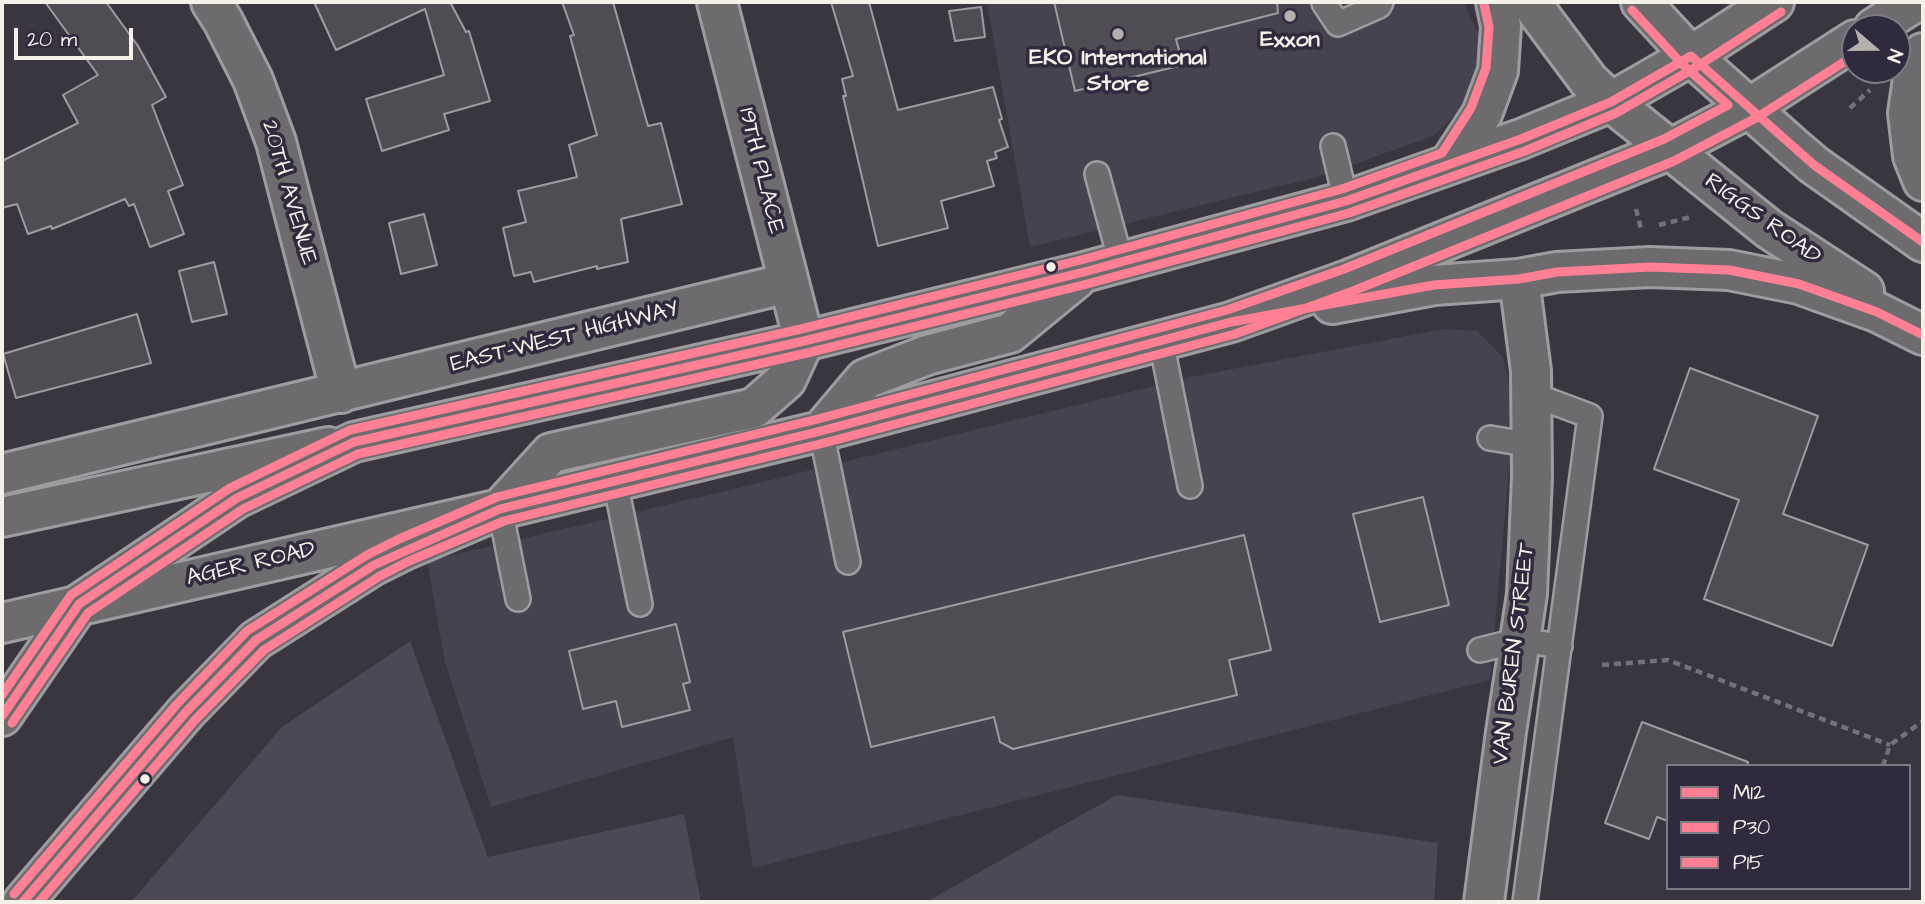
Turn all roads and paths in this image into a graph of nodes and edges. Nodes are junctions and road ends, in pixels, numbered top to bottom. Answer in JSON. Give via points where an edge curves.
{"nodes":[{"id":1,"x":211,"y":2,"type":"edge"},
{"id":2,"x":717,"y":2,"type":"edge"},
{"id":3,"x":1350,"y":2,"type":"edge"},
{"id":4,"x":1496,"y":2,"type":"edge"},
{"id":5,"x":1530,"y":2,"type":"edge"},
{"id":6,"x":1641,"y":2,"type":"edge"},
{"id":7,"x":1774,"y":2,"type":"edge"},
{"id":8,"x":1915,"y":2,"type":"edge"},
{"id":9,"x":1324,"y":3,"type":"edge"},
{"id":10,"x":1380,"y":3,"type":"edge"},
{"id":11,"x":1896,"y":14,"type":"edge"},
{"id":12,"x":1841,"y":49,"type":"edge"},
{"id":13,"x":1923,"y":54,"type":"edge"},
{"id":14,"x":1691,"y":56,"type":"junction"},
{"id":15,"x":1877,"y":85,"type":"dead end"},
{"id":16,"x":1611,"y":102,"type":"junction"},
{"id":17,"x":1748,"y":108,"type":"junction"},
{"id":18,"x":1850,"y":108,"type":"dead end"},
{"id":19,"x":1334,"y":146,"type":"dead end"},
{"id":20,"x":1669,"y":150,"type":"junction"},
{"id":21,"x":1450,"y":163,"type":"junction"},
{"id":22,"x":1097,"y":174,"type":"dead end"},
{"id":23,"x":1923,"y":181,"type":"edge"},
{"id":24,"x":1346,"y":201,"type":"junction"},
{"id":25,"x":1636,"y":209,"type":"dead end"},
{"id":26,"x":1696,"y":215,"type":"dead end"},
{"id":27,"x":1923,"y":242,"type":"edge"},
{"id":28,"x":1121,"y":262,"type":"junction"},
{"id":29,"x":1084,"y":272,"type":"junction"},
{"id":30,"x":1519,"y":279,"type":"junction"},
{"id":31,"x":788,"y":283,"type":"junction"},
{"id":32,"x":1231,"y":323,"type":"junction"},
{"id":33,"x":1923,"y":329,"type":"edge"},
{"id":34,"x":1923,"y":335,"type":"edge"},
{"id":35,"x":804,"y":341,"type":"junction"},
{"id":36,"x":1161,"y":341,"type":"junction"},
{"id":37,"x":341,"y":393,"type":"junction"},
{"id":38,"x":1531,"y":394,"type":"junction"},
{"id":39,"x":821,"y":431,"type":"junction"},
{"id":40,"x":1490,"y":438,"type":"dead end"},
{"id":41,"x":354,"y":442,"type":"junction"},
{"id":42,"x":1532,"y":445,"type":"junction"},
{"id":43,"x":2,"y":474,"type":"edge"},
{"id":44,"x":615,"y":481,"type":"junction"},
{"id":45,"x":1190,"y":486,"type":"dead end"},
{"id":46,"x":500,"y":509,"type":"junction"},
{"id":47,"x":2,"y":517,"type":"edge"},
{"id":48,"x":848,"y":562,"type":"dead end"},
{"id":49,"x":518,"y":599,"type":"dead end"},
{"id":50,"x":79,"y":604,"type":"junction"},
{"id":51,"x":640,"y":604,"type":"dead end"},
{"id":52,"x":2,"y":623,"type":"edge"},
{"id":53,"x":1520,"y":640,"type":"junction"},
{"id":54,"x":1560,"y":646,"type":"junction"},
{"id":55,"x":1480,"y":650,"type":"dead end"},
{"id":56,"x":1602,"y":665,"type":"dead end"},
{"id":57,"x":2,"y":716,"type":"edge"},
{"id":58,"x":1923,"y":721,"type":"edge"},
{"id":59,"x":1891,"y":745,"type":"junction"},
{"id":60,"x":1884,"y":764,"type":"edge"},
{"id":61,"x":23,"y":902,"type":"edge"},
{"id":62,"x":1484,"y":902,"type":"edge"},
{"id":63,"x":1525,"y":902,"type":"edge"}],
"edges":[{"from":1,"to":37,"type":"main road","name":"20TH AVENUE","via":[[253,80],[276,142]]},
{"from":2,"to":31,"type":"main road","name":"19TH PLACE"},
{"from":3,"to":10,"type":"lane","via":[[1355,9]]},
{"from":4,"to":21,"type":"main road","via":[[1498,71],[1482,114]]},
{"from":5,"to":16,"type":"main road","name":"RIGGS ROAD"},
{"from":6,"to":14,"type":"main road"},
{"from":7,"to":14,"type":"main road"},
{"from":8,"to":11,"type":"main road"},
{"from":9,"to":10,"type":"lane","via":[[1338,24]]},
{"from":12,"to":17,"type":"main road"},
{"from":13,"to":23,"type":"main road","via":[[1914,72],[1908,113],[1913,156]]},
{"from":14,"to":16,"type":"main road"},
{"from":14,"to":17,"type":"main road"},
{"from":15,"to":18,"type":"path"},
{"from":16,"to":20,"type":"main road","name":"RIGGS ROAD"},
{"from":16,"to":21,"type":"main road"},
{"from":17,"to":20,"type":"main road"},
{"from":17,"to":27,"type":"main road","via":[[1814,165]]},
{"from":19,"to":24,"type":"lane"},
{"from":20,"to":32,"type":"main road"},
{"from":20,"to":33,"type":"main road","name":"RIGGS ROAD","via":[[1769,229]]},
{"from":21,"to":24,"type":"main road"},
{"from":22,"to":28,"type":"lane"},
{"from":24,"to":28,"type":"main road"},
{"from":25,"to":26,"type":"path","via":[[1642,230]]},
{"from":28,"to":29,"type":"main road"},
{"from":29,"to":35,"type":"main road"},
{"from":29,"to":39,"type":"main road","via":[[1010,333],[927,355],[865,379]]},
{"from":30,"to":32,"type":"main road","via":[[1434,285]]},
{"from":30,"to":34,"type":"main road","via":[[1557,272],[1650,267],[1729,270],[1799,284],[1877,312]]},
{"from":30,"to":38,"type":"main road","name":"VAN BUREN STREET"},
{"from":31,"to":35,"type":"main road","name":"19TH PLACE"},
{"from":31,"to":37,"type":"main road","name":"EAST-WEST HIGHWAY"},
{"from":32,"to":36,"type":"main road"},
{"from":35,"to":41,"type":"main road"},
{"from":35,"to":46,"type":"main road","via":[[786,380],[754,408],[551,453]]},
{"from":36,"to":39,"type":"main road"},
{"from":36,"to":45,"type":"lane"},
{"from":37,"to":43,"type":"main road"},
{"from":38,"to":42,"type":"main road","name":"VAN BUREN STREET"},
{"from":38,"to":54,"type":"lane","via":[[1590,416]]},
{"from":39,"to":44,"type":"main road"},
{"from":39,"to":48,"type":"lane"},
{"from":40,"to":42,"type":"lane"},
{"from":41,"to":47,"type":"main road"},
{"from":41,"to":50,"type":"main road","via":[[237,498]]},
{"from":42,"to":53,"type":"main road","name":"VAN BUREN STREET","via":[[1527,594]]},
{"from":44,"to":46,"type":"main road"},
{"from":44,"to":51,"type":"lane"},
{"from":46,"to":49,"type":"lane"},
{"from":46,"to":50,"type":"main road","name":"AGER ROAD"},
{"from":46,"to":61,"type":"main road","via":[[374,565],[256,640],[186,712]]},
{"from":50,"to":52,"type":"main road","name":"AGER ROAD"},
{"from":50,"to":57,"type":"main road"},
{"from":53,"to":54,"type":"lane"},
{"from":53,"to":55,"type":"lane"},
{"from":53,"to":62,"type":"main road","name":"VAN BUREN STREET"},
{"from":54,"to":63,"type":"lane"},
{"from":56,"to":59,"type":"path","via":[[1668,660]]},
{"from":58,"to":59,"type":"path"},
{"from":59,"to":60,"type":"path"}]}
